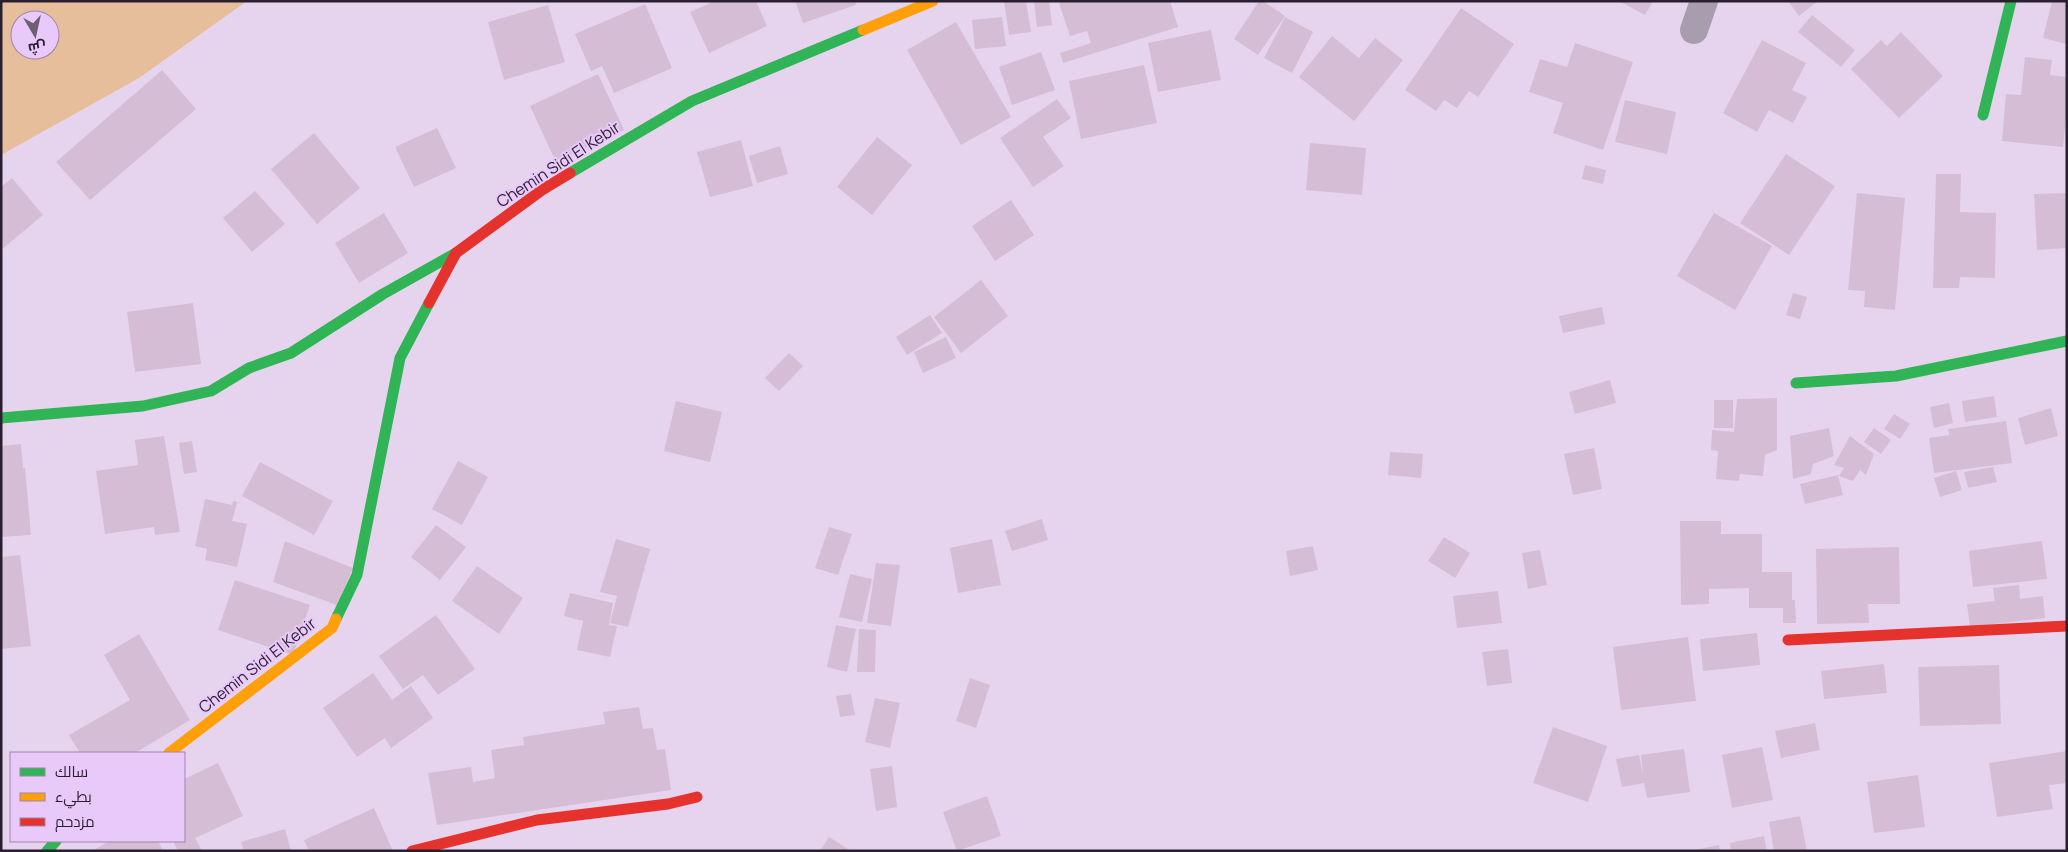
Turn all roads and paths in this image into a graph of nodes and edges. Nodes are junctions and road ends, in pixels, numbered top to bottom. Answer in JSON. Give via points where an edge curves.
{"nodes":[{"id":1,"x":933,"y":1,"type":"edge"},
{"id":2,"x":1704,"y":1,"type":"edge"},
{"id":3,"x":2011,"y":1,"type":"edge"},
{"id":4,"x":1694,"y":30,"type":"dead end"},
{"id":5,"x":1983,"y":115,"type":"dead end"},
{"id":6,"x":456,"y":253,"type":"junction"},
{"id":7,"x":2067,"y":340,"type":"edge"},
{"id":8,"x":1796,"y":383,"type":"dead end"},
{"id":9,"x":1,"y":418,"type":"edge"},
{"id":10,"x":2067,"y":626,"type":"edge"},
{"id":11,"x":1788,"y":640,"type":"dead end"},
{"id":12,"x":170,"y":752,"type":"edge"},
{"id":13,"x":697,"y":797,"type":"dead end"},
{"id":14,"x":412,"y":851,"type":"edge"}],
"edges":[{"from":1,"to":6,"type":"street","name":"Chemin Sidi El Kebir","via":[[692,101],[542,190]]},
{"from":2,"to":4,"type":"street"},
{"from":3,"to":5,"type":"street"},
{"from":6,"to":9,"type":"street","via":[[383,294],[291,353],[249,368],[211,391],[143,406]]},
{"from":6,"to":12,"type":"street","name":"Chemin Sidi El Kebir","via":[[400,358],[357,576],[332,628]]},
{"from":7,"to":8,"type":"street","via":[[1896,376]]},
{"from":10,"to":11,"type":"street"},
{"from":13,"to":14,"type":"street","via":[[668,804],[537,820]]}]}
